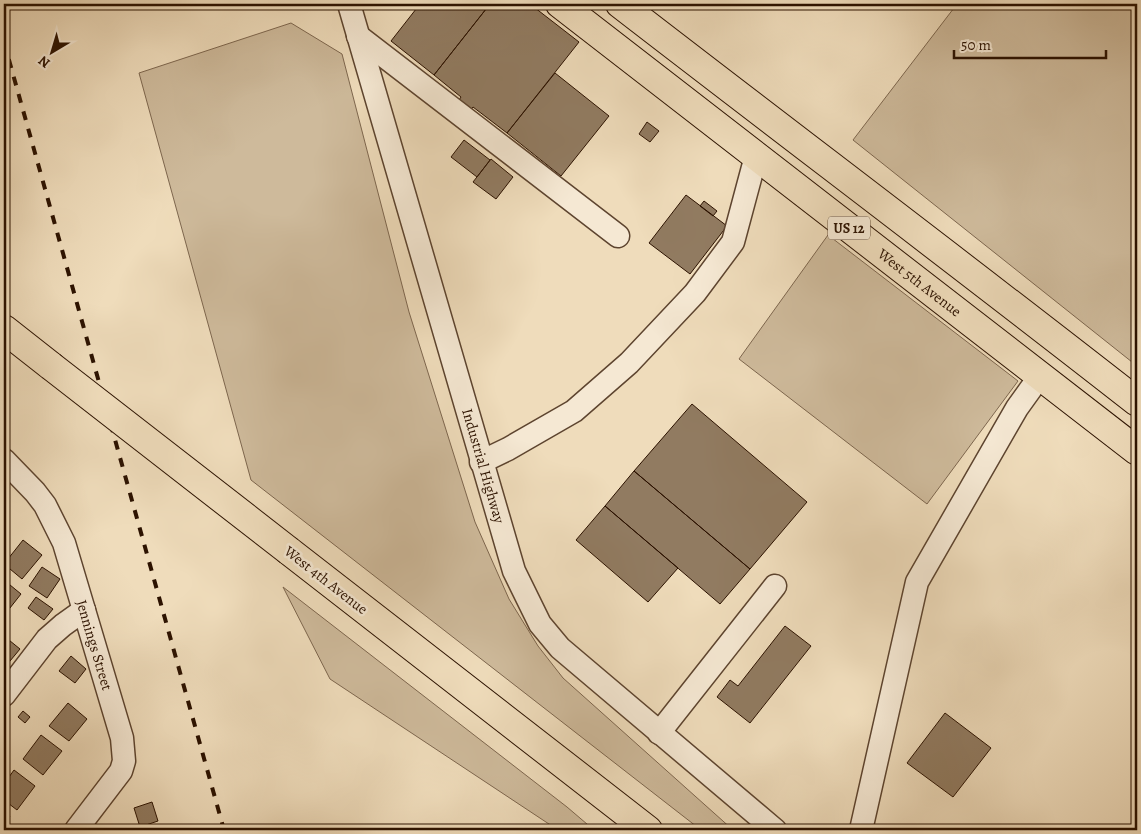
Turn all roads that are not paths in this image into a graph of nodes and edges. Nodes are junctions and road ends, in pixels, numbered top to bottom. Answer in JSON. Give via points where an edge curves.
{"nodes":[{"id":1,"x":349,"y":4,"type":"edge"},
{"id":2,"x":560,"y":4,"type":"edge"},
{"id":3,"x":620,"y":4,"type":"edge"},
{"id":4,"x":647,"y":25,"type":"junction"},
{"id":5,"x":358,"y":36,"type":"junction"},
{"id":6,"x":624,"y":54,"type":"junction"},
{"id":7,"x":756,"y":156,"type":"junction"},
{"id":8,"x":618,"y":236,"type":"dead end"},
{"id":9,"x":4,"y":330,"type":"edge"},
{"id":10,"x":1064,"y":345,"type":"junction"},
{"id":11,"x":1040,"y":376,"type":"junction"},
{"id":12,"x":1137,"y":402,"type":"edge"},
{"id":13,"x":1137,"y":451,"type":"edge"},
{"id":14,"x":481,"y":462,"type":"junction"},
{"id":15,"x":5,"y":464,"type":"edge"},
{"id":16,"x":775,"y":586,"type":"dead end"},
{"id":17,"x":84,"y":610,"type":"junction"},
{"id":18,"x":4,"y":695,"type":"edge"},
{"id":19,"x":659,"y":733,"type":"junction"},
{"id":20,"x":76,"y":830,"type":"edge"},
{"id":21,"x":648,"y":830,"type":"edge"},
{"id":22,"x":775,"y":830,"type":"edge"},
{"id":23,"x":861,"y":830,"type":"edge"}],
"edges":[{"from":1,"to":5,"type":"street","name":"Industrial Highway"},
{"from":2,"to":6,"type":"main road","name":"West 5th Avenue","number":"US 12"},
{"from":3,"to":4,"type":"main road","number":"US 12"},
{"from":4,"to":6,"type":"main road"},
{"from":4,"to":10,"type":"main road","number":"US 12"},
{"from":5,"to":8,"type":"street"},
{"from":5,"to":14,"type":"street","name":"Industrial Highway"},
{"from":6,"to":7,"type":"main road","name":"West 5th Avenue","number":"US 12"},
{"from":7,"to":11,"type":"main road","name":"West 5th Avenue","number":"US 12"},
{"from":7,"to":14,"type":"street","via":[[733,242],[695,292],[629,363],[574,411]]},
{"from":9,"to":21,"type":"main road","name":"West 4th Avenue","bridge":true},
{"from":10,"to":11,"type":"main road"},
{"from":10,"to":12,"type":"main road","number":"US 12"},
{"from":11,"to":13,"type":"main road","name":"West 5th Avenue","number":"US 12"},
{"from":11,"to":23,"type":"street","via":[[1017,408],[917,582]]},
{"from":14,"to":19,"type":"street","name":"Industrial Highway","via":[[514,571],[540,624],[560,648]]},
{"from":15,"to":17,"type":"street","name":"Jennings Street","via":[[35,492],[53,520],[64,543]]},
{"from":16,"to":19,"type":"street"},
{"from":17,"to":18,"type":"street","via":[[47,639]]},
{"from":17,"to":20,"type":"street","name":"Jennings Street","via":[[122,738],[124,761],[115,780]]},
{"from":19,"to":22,"type":"street","name":"Industrial Highway"}]}
